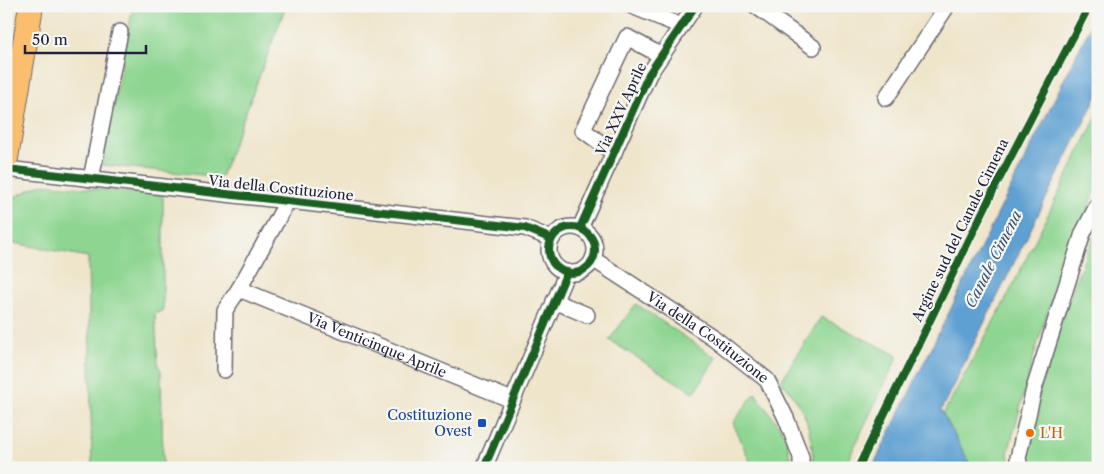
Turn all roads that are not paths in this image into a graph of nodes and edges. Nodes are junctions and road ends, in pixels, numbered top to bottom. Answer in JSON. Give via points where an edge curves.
{"nodes":[{"id":1,"x":31,"y":6,"type":"edge"},
{"id":2,"x":632,"y":6,"type":"edge"},
{"id":3,"x":695,"y":6,"type":"edge"},
{"id":4,"x":756,"y":6,"type":"edge"},
{"id":5,"x":947,"y":6,"type":"edge"},
{"id":6,"x":680,"y":26,"type":"junction"},
{"id":7,"x":120,"y":32,"type":"dead end"},
{"id":8,"x":814,"y":47,"type":"dead end"},
{"id":9,"x":660,"y":55,"type":"junction"},
{"id":10,"x":886,"y":98,"type":"dead end"},
{"id":11,"x":614,"y":153,"type":"junction"},
{"id":12,"x":6,"y":158,"type":"edge"},
{"id":13,"x":6,"y":169,"type":"edge"},
{"id":14,"x":91,"y":179,"type":"junction"},
{"id":15,"x":287,"y":202,"type":"junction"},
{"id":16,"x":1098,"y":204,"type":"edge"},
{"id":17,"x":580,"y":228,"type":"junction"},
{"id":18,"x":552,"y":239,"type":"junction"},
{"id":19,"x":593,"y":259,"type":"junction"},
{"id":20,"x":567,"y":272,"type":"junction"},
{"id":21,"x":239,"y":289,"type":"junction"},
{"id":22,"x":554,"y":302,"type":"junction"},
{"id":23,"x":587,"y":315,"type":"dead end"},
{"id":24,"x":224,"y":370,"type":"dead end"},
{"id":25,"x":512,"y":400,"type":"junction"},
{"id":26,"x":484,"y":468,"type":"edge"},
{"id":27,"x":801,"y":468,"type":"edge"},
{"id":28,"x":1020,"y":468,"type":"edge"}],
"edges":[{"from":1,"to":12,"type":"main road"},
{"from":2,"to":6,"type":"street"},
{"from":3,"to":6,"type":"street","name":"Via XXV Aprile"},
{"from":4,"to":8,"type":"street"},
{"from":5,"to":10,"type":"street"},
{"from":6,"to":9,"type":"street","name":"Via XXV Aprile"},
{"from":7,"to":14,"type":"street"},
{"from":9,"to":11,"type":"street","name":"Via XXV Aprile"},
{"from":9,"to":11,"type":"street","via":[[627,37],[583,130]]},
{"from":11,"to":17,"type":"street","name":"Via XXV Aprile"},
{"from":13,"to":14,"type":"street","name":"Via della Costituzione"},
{"from":14,"to":15,"type":"street","name":"Via della Costituzione"},
{"from":15,"to":18,"type":"street","name":"Via della Costituzione","via":[[525,228]]},
{"from":15,"to":21,"type":"street"},
{"from":16,"to":28,"type":"street","via":[[1083,233],[1034,389],[1018,458]]},
{"from":17,"to":18,"type":"street","via":[[568,227],[557,232]]},
{"from":17,"to":19,"type":"street","via":[[593,239]]},
{"from":18,"to":20,"type":"street","via":[[549,248],[551,259],[558,268]]},
{"from":19,"to":20,"type":"street","via":[[579,272]]},
{"from":19,"to":27,"type":"street","name":"Via della Costituzione","via":[[714,338],[767,380],[801,457]]},
{"from":20,"to":22,"type":"street"},
{"from":21,"to":24,"type":"street","via":[[225,310],[218,341]]},
{"from":21,"to":25,"type":"street","name":"Via Venticinque Aprile"},
{"from":22,"to":23,"type":"street"},
{"from":22,"to":25,"type":"street"},
{"from":25,"to":26,"type":"street"}]}
